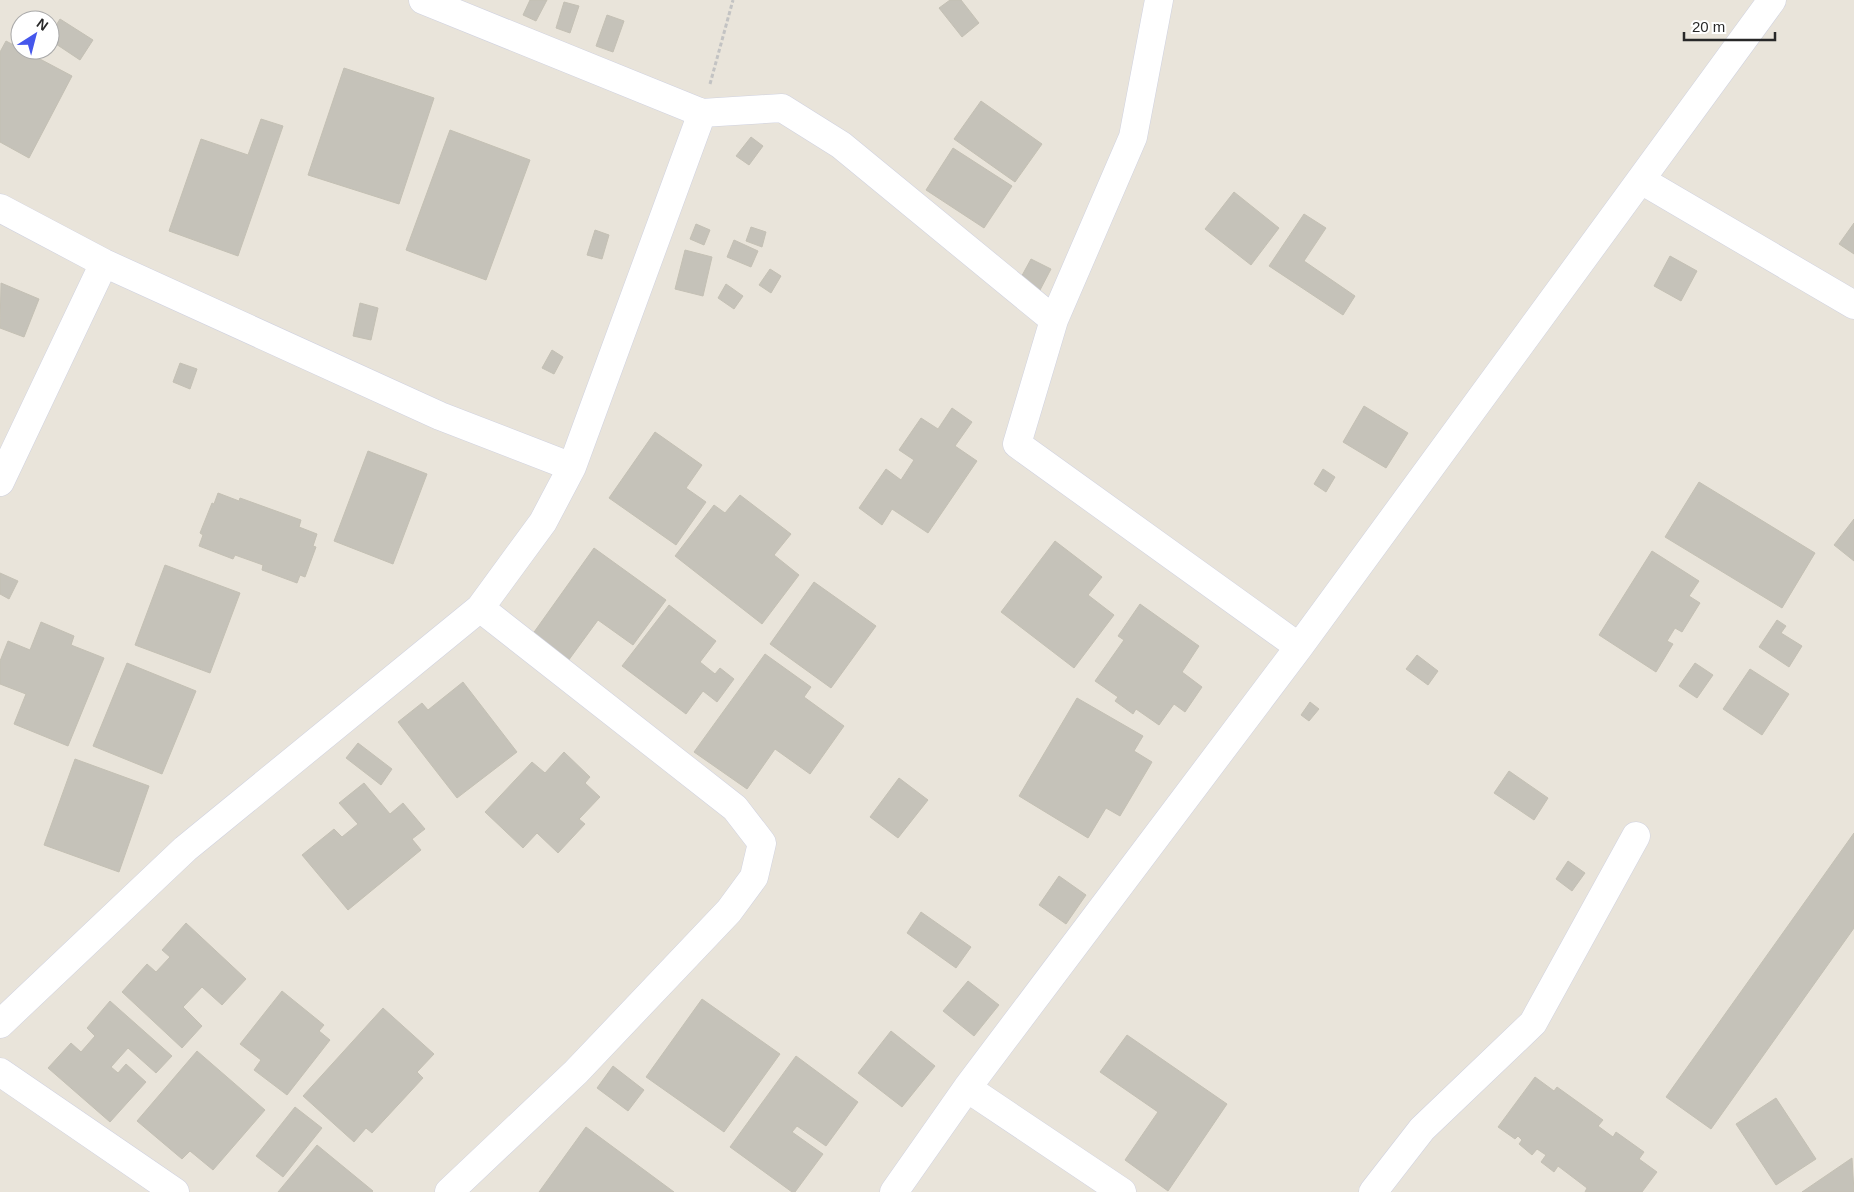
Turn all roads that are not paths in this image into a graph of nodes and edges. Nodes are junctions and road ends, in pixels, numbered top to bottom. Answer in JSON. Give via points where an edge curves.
{"nodes":[{"id":1,"x":422,"y":0,"type":"edge"},
{"id":2,"x":1159,"y":0,"type":"edge"},
{"id":3,"x":1772,"y":0,"type":"edge"},
{"id":4,"x":702,"y":113,"type":"junction"},
{"id":5,"x":1641,"y":180,"type":"junction"},
{"id":6,"x":0,"y":208,"type":"edge"},
{"id":7,"x":104,"y":263,"type":"junction"},
{"id":8,"x":1854,"y":305,"type":"edge"},
{"id":9,"x":1054,"y":320,"type":"junction"},
{"id":10,"x":572,"y":467,"type":"junction"},
{"id":11,"x":0,"y":482,"type":"edge"},
{"id":12,"x":480,"y":608,"type":"junction"},
{"id":13,"x":1299,"y":647,"type":"junction"},
{"id":14,"x":1636,"y":836,"type":"dead end"},
{"id":15,"x":0,"y":1024,"type":"edge"},
{"id":16,"x":0,"y":1072,"type":"edge"},
{"id":17,"x":967,"y":1088,"type":"junction"},
{"id":18,"x":175,"y":1192,"type":"edge"},
{"id":19,"x":449,"y":1192,"type":"edge"},
{"id":20,"x":894,"y":1192,"type":"edge"},
{"id":21,"x":1122,"y":1192,"type":"edge"},
{"id":22,"x":1373,"y":1192,"type":"edge"}],
"edges":[{"from":1,"to":4,"type":"street"},
{"from":2,"to":9,"type":"street","via":[[1132,137]]},
{"from":3,"to":5,"type":"street"},
{"from":4,"to":9,"type":"street","via":[[782,108],[841,145]]},
{"from":4,"to":10,"type":"street"},
{"from":5,"to":8,"type":"street"},
{"from":5,"to":13,"type":"street"},
{"from":6,"to":7,"type":"street"},
{"from":7,"to":10,"type":"street","via":[[440,416]]},
{"from":7,"to":11,"type":"street"},
{"from":9,"to":13,"type":"street","via":[[1017,444]]},
{"from":10,"to":12,"type":"street","via":[[543,522]]},
{"from":12,"to":15,"type":"street","via":[[185,849]]},
{"from":12,"to":19,"type":"street","via":[[735,808],[762,843],[754,877],[730,912],[576,1072]]},
{"from":13,"to":17,"type":"street"},
{"from":14,"to":22,"type":"street","via":[[1533,1023],[1422,1129]]},
{"from":16,"to":18,"type":"street"},
{"from":17,"to":20,"type":"street"},
{"from":17,"to":21,"type":"street"}]}
